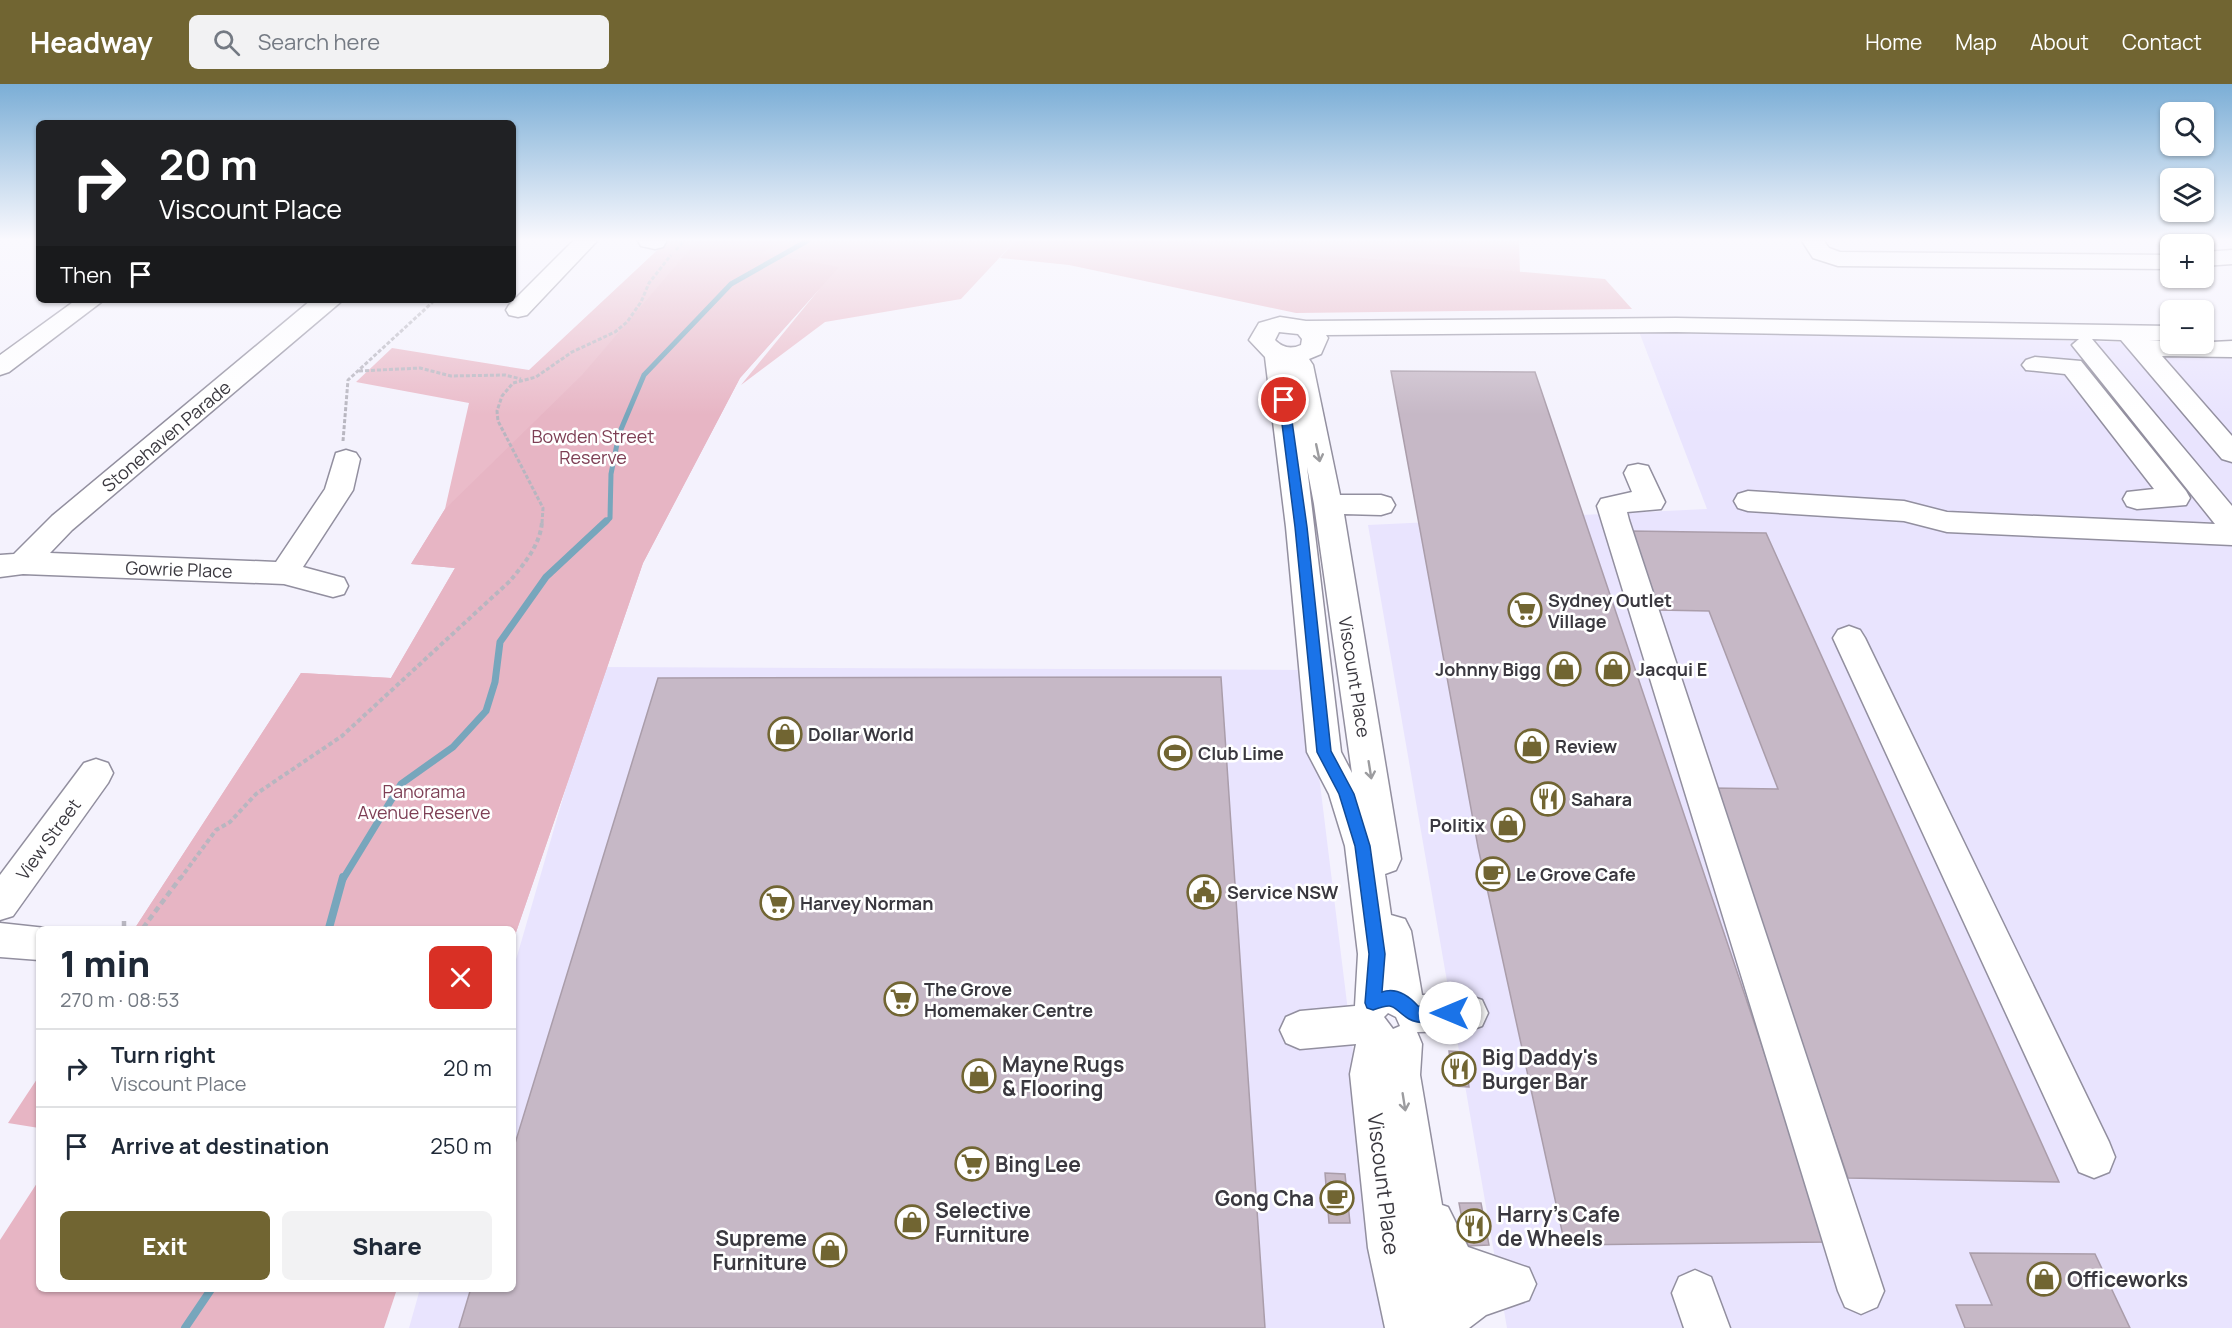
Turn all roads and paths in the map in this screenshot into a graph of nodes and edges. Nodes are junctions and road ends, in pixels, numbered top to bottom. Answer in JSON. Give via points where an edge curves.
{"nodes":[{"id":1,"x":529,"y":299,"type":"edge"},
{"id":2,"x":641,"y":299,"type":"edge"},
{"id":3,"x":88,"y":303,"type":"edge"},
{"id":4,"x":325,"y":303,"type":"edge"},
{"id":5,"x":432,"y":303,"type":"edge"},
{"id":6,"x":518,"y":310,"type":"dead end"},
{"id":7,"x":2160,"y":334,"type":"edge"},
{"id":8,"x":2225,"y":338,"type":"edge"},
{"id":9,"x":2112,"y":341,"type":"junction"},
{"id":10,"x":1294,"y":346,"type":"junction"},
{"id":11,"x":2035,"y":365,"type":"dead end"},
{"id":12,"x":0,"y":367,"type":"edge"},
{"id":13,"x":358,"y":371,"type":"junction"},
{"id":14,"x":522,"y":379,"type":"junction"},
{"id":15,"x":2232,"y":453,"type":"edge"},
{"id":16,"x":346,"y":459,"type":"joint"},
{"id":17,"x":1638,"y":473,"type":"dead end"},
{"id":18,"x":2232,"y":497,"type":"edge"},
{"id":19,"x":2137,"y":499,"type":"dead end"},
{"id":20,"x":1748,"y":501,"type":"dead end"},
{"id":21,"x":1328,"y":504,"type":"junction"},
{"id":22,"x":1381,"y":505,"type":"dead end"},
{"id":23,"x":2232,"y":525,"type":"edge"},
{"id":24,"x":2232,"y":535,"type":"edge"},
{"id":25,"x":12,"y":565,"type":"edge"},
{"id":26,"x":284,"y":573,"type":"junction"},
{"id":27,"x":333,"y":586,"type":"dead end"},
{"id":28,"x":1849,"y":638,"type":"dead end"},
{"id":29,"x":96,"y":773,"type":"dead end"},
{"id":30,"x":0,"y":904,"type":"edge"},
{"id":31,"x":124,"y":921,"type":"dead end"},
{"id":32,"x":124,"y":926,"type":"edge"},
{"id":33,"x":144,"y":926,"type":"edge"},
{"id":34,"x":0,"y":940,"type":"edge"},
{"id":35,"x":36,"y":943,"type":"edge"},
{"id":36,"x":1468,"y":1013,"type":"dead end"},
{"id":37,"x":1371,"y":1028,"type":"junction"},
{"id":38,"x":2094,"y":1157,"type":"dead end"},
{"id":39,"x":1416,"y":1181,"type":"junction"},
{"id":40,"x":1861,"y":1291,"type":"dead end"},
{"id":41,"x":1408,"y":1328,"type":"edge"},
{"id":42,"x":1440,"y":1328,"type":"edge"}],
"edges":[{"from":1,"to":6,"type":"street"},
{"from":2,"to":14,"type":"path","via":[[627,322],[615,332],[572,352],[536,377]]},
{"from":3,"to":12,"type":"street"},
{"from":4,"to":25,"type":"street","name":"Stonehaven Parade"},
{"from":5,"to":13,"type":"path"},
{"from":7,"to":9,"type":"street"},
{"from":8,"to":9,"type":"street"},
{"from":9,"to":10,"type":"street","via":[[1676,325],[1585,336]]},
{"from":9,"to":15,"type":"street"},
{"from":9,"to":18,"type":"street"},
{"from":9,"to":23,"type":"street"},
{"from":10,"to":21,"type":"street","name":"Viscount Place","one_way":true},
{"from":10,"to":37,"type":"street","name":"Viscount Place","via":[[1301,527],[1324,752],[1346,794],[1363,846],[1377,954]]},
{"from":11,"to":19,"type":"street","via":[[2072,366],[2176,498]]},
{"from":13,"to":14,"type":"path","via":[[420,368],[451,376],[505,375]]},
{"from":13,"to":16,"type":"path","via":[[348,380],[343,438]]},
{"from":14,"to":33,"type":"path","via":[[502,396],[497,411],[509,446],[543,508],[542,531],[528,559],[510,581],[342,736],[256,794],[230,822],[216,830]]},
{"from":16,"to":26,"type":"street","via":[[339,489]]},
{"from":17,"to":40,"type":"street","via":[[1652,502],[1611,506]]},
{"from":20,"to":24,"type":"street","via":[[1904,511],[1947,522]]},
{"from":21,"to":22,"type":"street"},
{"from":21,"to":37,"type":"street","name":"Viscount Place","one_way":true,"via":[[1382,846]]},
{"from":25,"to":26,"type":"street","name":"Gowrie Place"},
{"from":26,"to":27,"type":"street","name":"Gowrie Place"},
{"from":28,"to":38,"type":"street"},
{"from":29,"to":30,"type":"street","name":"View Street"},
{"from":31,"to":32,"type":"path"},
{"from":34,"to":35,"type":"street"},
{"from":36,"to":37,"type":"street"},
{"from":37,"to":39,"type":"street","name":"Viscount Place","one_way":true,"via":[[1400,1076]]},
{"from":37,"to":41,"type":"street","name":"Viscount Place","via":[[1390,1248]]},
{"from":39,"to":42,"type":"street","name":"Viscount Place"},
{"from":39,"to":42,"type":"street","via":[[1452,1263],[1513,1284],[1476,1294],[1457,1305]]}]}
